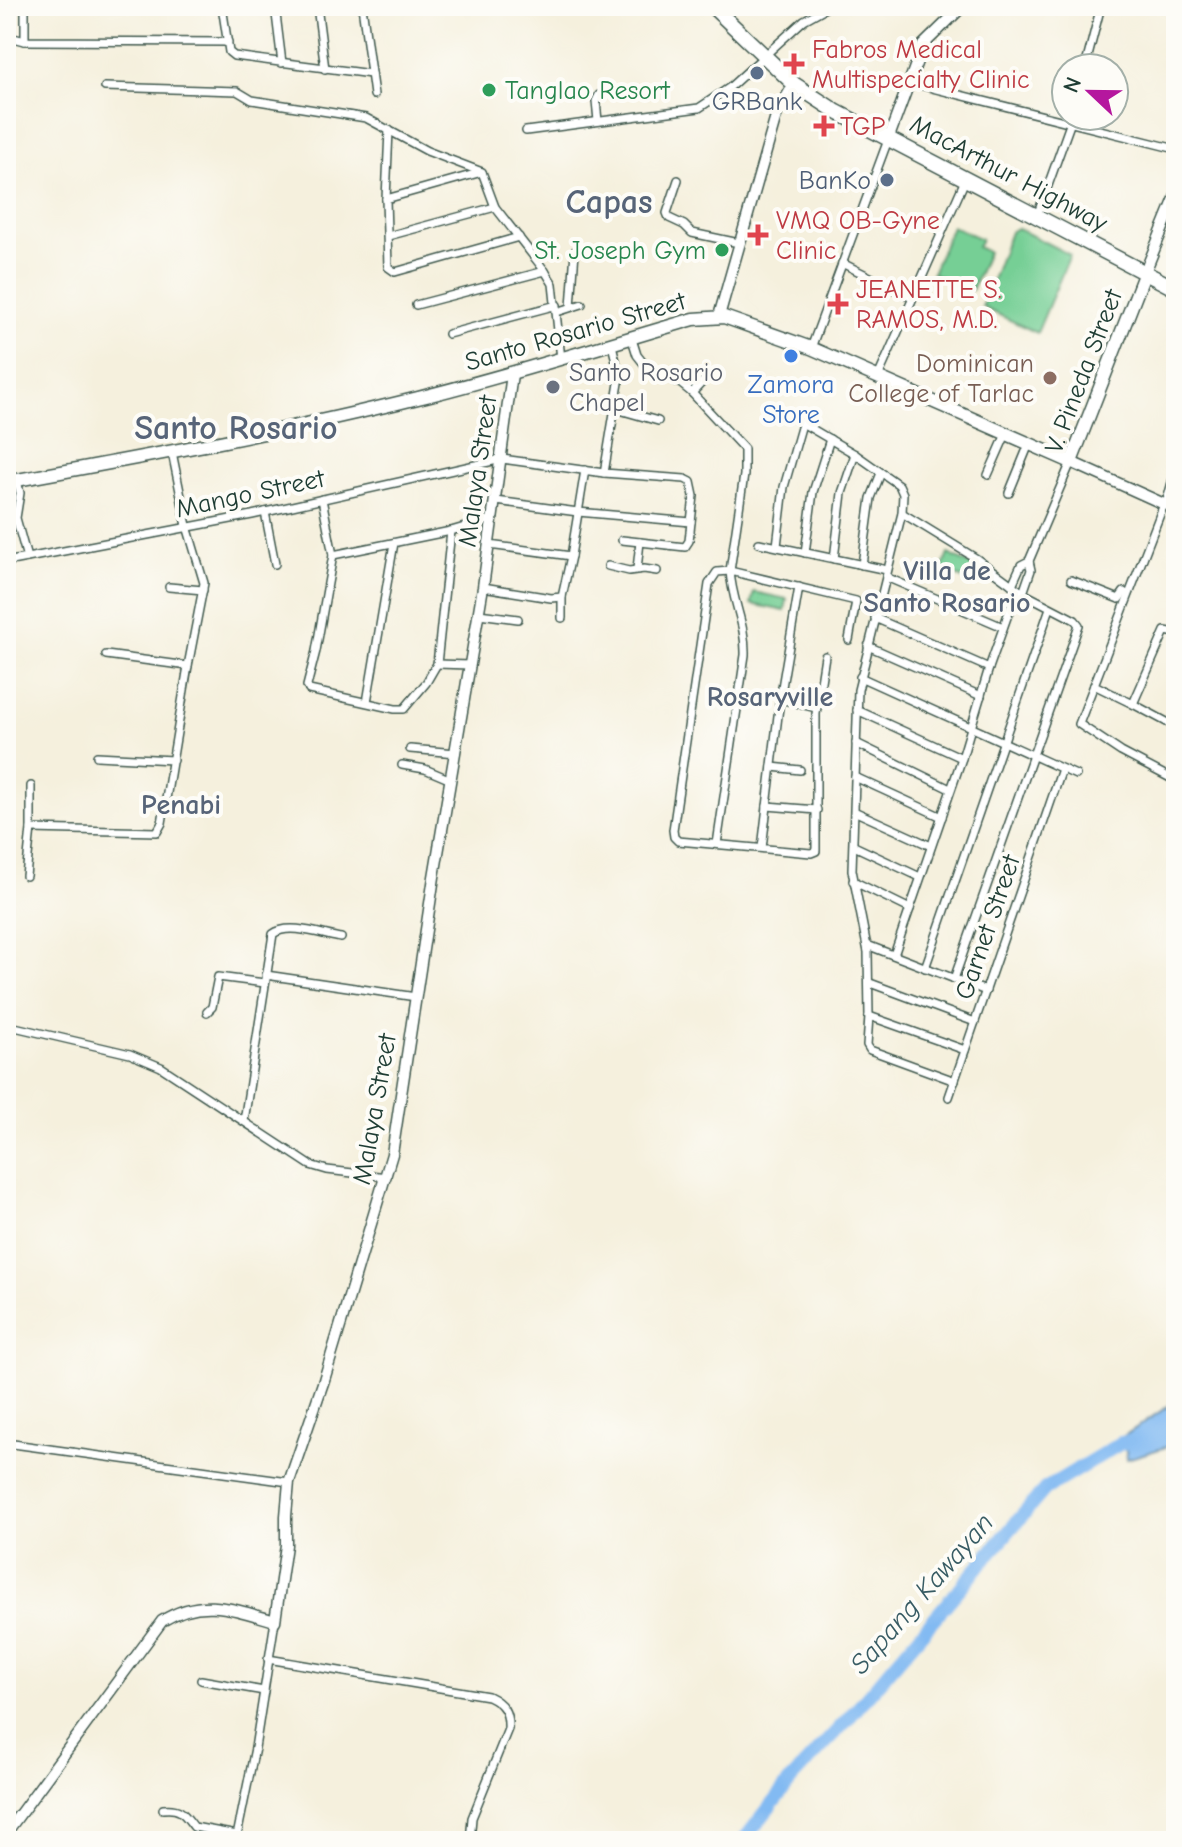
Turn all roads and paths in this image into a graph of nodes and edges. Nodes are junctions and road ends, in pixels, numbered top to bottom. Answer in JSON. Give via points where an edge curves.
{"nodes":[{"id":1,"x":25,"y":6,"type":"edge"},
{"id":2,"x":222,"y":6,"type":"edge"},
{"id":3,"x":275,"y":6,"type":"edge"},
{"id":4,"x":317,"y":6,"type":"edge"},
{"id":5,"x":362,"y":6,"type":"edge"},
{"id":6,"x":712,"y":6,"type":"edge"},
{"id":7,"x":829,"y":6,"type":"edge"},
{"id":8,"x":963,"y":6,"type":"edge"},
{"id":9,"x":1101,"y":6,"type":"edge"},
{"id":10,"x":6,"y":36,"type":"edge"},
{"id":11,"x":25,"y":41,"type":"junction"},
{"id":12,"x":228,"y":42,"type":"junction"},
{"id":13,"x":1089,"y":52,"type":"edge"},
{"id":14,"x":763,"y":56,"type":"junction"},
{"id":15,"x":282,"y":63,"type":"junction"},
{"id":16,"x":325,"y":69,"type":"junction"},
{"id":17,"x":371,"y":74,"type":"junction"},
{"id":18,"x":908,"y":82,"type":"junction"},
{"id":19,"x":794,"y":84,"type":"junction"},
{"id":20,"x":105,"y":87,"type":"dead end"},
{"id":21,"x":374,"y":95,"type":"dead end"},
{"id":22,"x":599,"y":95,"type":"dead end"},
{"id":23,"x":1050,"y":115,"type":"edge"},
{"id":24,"x":598,"y":121,"type":"junction"},
{"id":25,"x":389,"y":130,"type":"junction"},
{"id":26,"x":526,"y":131,"type":"dead end"},
{"id":27,"x":1068,"y":132,"type":"edge"},
{"id":28,"x":1115,"y":132,"type":"edge"},
{"id":29,"x":889,"y":137,"type":"junction"},
{"id":30,"x":1176,"y":149,"type":"edge"},
{"id":31,"x":482,"y":172,"type":"junction"},
{"id":32,"x":966,"y":178,"type":"junction"},
{"id":33,"x":678,"y":180,"type":"dead end"},
{"id":34,"x":1176,"y":196,"type":"edge"},
{"id":35,"x":386,"y":199,"type":"junction"},
{"id":36,"x":495,"y":207,"type":"junction"},
{"id":37,"x":1174,"y":208,"type":"edge"},
{"id":38,"x":1037,"y":216,"type":"junction"},
{"id":39,"x":388,"y":236,"type":"junction"},
{"id":40,"x":519,"y":237,"type":"junction"},
{"id":41,"x":739,"y":243,"type":"junction"},
{"id":42,"x":575,"y":251,"type":"dead end"},
{"id":43,"x":842,"y":263,"type":"junction"},
{"id":44,"x":545,"y":271,"type":"junction"},
{"id":45,"x":1145,"y":272,"type":"junction"},
{"id":46,"x":1176,"y":289,"type":"edge"},
{"id":47,"x":912,"y":298,"type":"junction"},
{"id":48,"x":582,"y":304,"type":"dead end"},
{"id":49,"x":416,"y":305,"type":"dead end"},
{"id":50,"x":571,"y":307,"type":"junction"},
{"id":51,"x":557,"y":308,"type":"junction"},
{"id":52,"x":719,"y":316,"type":"junction"},
{"id":53,"x":448,"y":334,"type":"dead end"},
{"id":54,"x":632,"y":339,"type":"junction"},
{"id":55,"x":612,"y":345,"type":"junction"},
{"id":56,"x":811,"y":348,"type":"junction"},
{"id":57,"x":561,"y":359,"type":"junction"},
{"id":58,"x":512,"y":374,"type":"junction"},
{"id":59,"x":708,"y":376,"type":"dead end"},
{"id":60,"x":878,"y":377,"type":"junction"},
{"id":61,"x":692,"y":393,"type":"junction"},
{"id":62,"x":616,"y":409,"type":"junction"},
{"id":63,"x":790,"y":416,"type":"dead end"},
{"id":64,"x":658,"y":421,"type":"dead end"},
{"id":65,"x":802,"y":424,"type":"junction"},
{"id":66,"x":1006,"y":434,"type":"junction"},
{"id":67,"x":830,"y":439,"type":"junction"},
{"id":68,"x":1029,"y":444,"type":"junction"},
{"id":69,"x":172,"y":452,"type":"junction"},
{"id":70,"x":855,"y":454,"type":"junction"},
{"id":71,"x":502,"y":459,"type":"junction"},
{"id":72,"x":1071,"y":462,"type":"junction"},
{"id":73,"x":1176,"y":468,"type":"edge"},
{"id":74,"x":585,"y":470,"type":"junction"},
{"id":75,"x":604,"y":473,"type":"junction"},
{"id":76,"x":881,"y":473,"type":"junction"},
{"id":77,"x":988,"y":475,"type":"dead end"},
{"id":78,"x":12,"y":481,"type":"edge"},
{"id":79,"x":1009,"y":493,"type":"dead end"},
{"id":80,"x":322,"y":499,"type":"junction"},
{"id":81,"x":496,"y":501,"type":"junction"},
{"id":82,"x":1169,"y":505,"type":"edge"},
{"id":83,"x":265,"y":512,"type":"junction"},
{"id":84,"x":578,"y":512,"type":"junction"},
{"id":85,"x":902,"y":513,"type":"junction"},
{"id":86,"x":492,"y":519,"type":"junction"},
{"id":87,"x":691,"y":522,"type":"junction"},
{"id":88,"x":187,"y":526,"type":"junction"},
{"id":89,"x":451,"y":531,"type":"junction"},
{"id":90,"x":622,"y":540,"type":"dead end"},
{"id":91,"x":640,"y":542,"type":"junction"},
{"id":92,"x":394,"y":543,"type":"junction"},
{"id":93,"x":759,"y":543,"type":"dead end"},
{"id":94,"x":489,"y":545,"type":"junction"},
{"id":95,"x":777,"y":546,"type":"junction"},
{"id":96,"x":805,"y":553,"type":"junction"},
{"id":97,"x":333,"y":555,"type":"junction"},
{"id":98,"x":571,"y":556,"type":"junction"},
{"id":99,"x":27,"y":558,"type":"junction"},
{"id":100,"x":834,"y":559,"type":"junction"},
{"id":101,"x":1029,"y":561,"type":"junction"},
{"id":102,"x":6,"y":562,"type":"edge"},
{"id":103,"x":275,"y":564,"type":"dead end"},
{"id":104,"x":862,"y":565,"type":"junction"},
{"id":105,"x":608,"y":566,"type":"dead end"},
{"id":106,"x":637,"y":569,"type":"junction"},
{"id":107,"x":657,"y":571,"type":"dead end"},
{"id":108,"x":730,"y":571,"type":"junction"},
{"id":109,"x":887,"y":574,"type":"junction"},
{"id":110,"x":1071,"y":580,"type":"dead end"},
{"id":111,"x":1131,"y":586,"type":"junction"},
{"id":112,"x":169,"y":587,"type":"dead end"},
{"id":113,"x":483,"y":587,"type":"junction"},
{"id":114,"x":799,"y":587,"type":"junction"},
{"id":115,"x":1017,"y":589,"type":"junction"},
{"id":116,"x":203,"y":590,"type":"junction"},
{"id":117,"x":562,"y":597,"type":"junction"},
{"id":118,"x":1050,"y":608,"type":"junction"},
{"id":119,"x":479,"y":614,"type":"junction"},
{"id":120,"x":562,"y":618,"type":"dead end"},
{"id":121,"x":875,"y":618,"type":"junction"},
{"id":122,"x":518,"y":619,"type":"dead end"},
{"id":123,"x":1003,"y":627,"type":"junction"},
{"id":124,"x":1176,"y":633,"type":"edge"},
{"id":125,"x":849,"y":640,"type":"dead end"},
{"id":126,"x":868,"y":646,"type":"junction"},
{"id":127,"x":106,"y":655,"type":"dead end"},
{"id":128,"x":825,"y":656,"type":"dead end"},
{"id":129,"x":437,"y":664,"type":"junction"},
{"id":130,"x":470,"y":665,"type":"junction"},
{"id":131,"x":188,"y":666,"type":"junction"},
{"id":132,"x":989,"y":668,"type":"junction"},
{"id":133,"x":860,"y":677,"type":"junction"},
{"id":134,"x":1094,"y":685,"type":"junction"},
{"id":135,"x":981,"y":696,"type":"junction"},
{"id":136,"x":780,"y":699,"type":"junction"},
{"id":137,"x":367,"y":702,"type":"junction"},
{"id":138,"x":1133,"y":704,"type":"junction"},
{"id":139,"x":816,"y":708,"type":"junction"},
{"id":140,"x":857,"y":710,"type":"junction"},
{"id":141,"x":1176,"y":727,"type":"edge"},
{"id":142,"x":971,"y":728,"type":"junction"},
{"id":143,"x":856,"y":743,"type":"junction"},
{"id":144,"x":1004,"y":743,"type":"junction"},
{"id":145,"x":410,"y":749,"type":"dead end"},
{"id":146,"x":456,"y":753,"type":"junction"},
{"id":147,"x":97,"y":756,"type":"dead end"},
{"id":148,"x":1032,"y":757,"type":"junction"},
{"id":149,"x":962,"y":758,"type":"junction"},
{"id":150,"x":173,"y":760,"type":"junction"},
{"id":151,"x":402,"y":765,"type":"dead end"},
{"id":152,"x":772,"y":767,"type":"junction"},
{"id":153,"x":1062,"y":769,"type":"junction"},
{"id":154,"x":800,"y":770,"type":"dead end"},
{"id":155,"x":1076,"y":775,"type":"dead end"},
{"id":156,"x":855,"y":777,"type":"junction"},
{"id":157,"x":451,"y":780,"type":"junction"},
{"id":158,"x":1176,"y":781,"type":"edge"},
{"id":159,"x":31,"y":786,"type":"dead end"},
{"id":160,"x":950,"y":789,"type":"junction"},
{"id":161,"x":767,"y":806,"type":"junction"},
{"id":162,"x":817,"y":810,"type":"junction"},
{"id":163,"x":856,"y":812,"type":"junction"},
{"id":164,"x":942,"y":817,"type":"junction"},
{"id":165,"x":31,"y":829,"type":"junction"},
{"id":166,"x":717,"y":844,"type":"junction"},
{"id":167,"x":854,"y":846,"type":"junction"},
{"id":168,"x":931,"y":846,"type":"junction"},
{"id":169,"x":762,"y":848,"type":"junction"},
{"id":170,"x":26,"y":876,"type":"dead end"},
{"id":171,"x":920,"y":877,"type":"junction"},
{"id":172,"x":853,"y":881,"type":"junction"},
{"id":173,"x":910,"y":909,"type":"junction"},
{"id":174,"x":341,"y":938,"type":"dead end"},
{"id":175,"x":867,"y":945,"type":"junction"},
{"id":176,"x":894,"y":955,"type":"junction"},
{"id":177,"x":925,"y":968,"type":"junction"},
{"id":178,"x":266,"y":979,"type":"junction"},
{"id":179,"x":954,"y":979,"type":"junction"},
{"id":180,"x":870,"y":983,"type":"junction"},
{"id":181,"x":986,"y":991,"type":"junction"},
{"id":182,"x":416,"y":997,"type":"junction"},
{"id":183,"x":207,"y":1012,"type":"dead end"},
{"id":184,"x":869,"y":1016,"type":"junction"},
{"id":185,"x":975,"y":1022,"type":"junction"},
{"id":186,"x":6,"y":1025,"type":"edge"},
{"id":187,"x":965,"y":1050,"type":"junction"},
{"id":188,"x":955,"y":1081,"type":"junction"},
{"id":189,"x":949,"y":1097,"type":"dead end"},
{"id":190,"x":244,"y":1121,"type":"junction"},
{"id":191,"x":387,"y":1177,"type":"junction"},
{"id":192,"x":6,"y":1443,"type":"edge"},
{"id":193,"x":289,"y":1482,"type":"junction"},
{"id":194,"x":275,"y":1621,"type":"junction"},
{"id":195,"x":268,"y":1659,"type":"junction"},
{"id":196,"x":201,"y":1680,"type":"dead end"},
{"id":197,"x":264,"y":1691,"type":"junction"},
{"id":198,"x":163,"y":1809,"type":"dead end"},
{"id":199,"x":6,"y":1833,"type":"edge"},
{"id":200,"x":236,"y":1838,"type":"edge"},
{"id":201,"x":470,"y":1841,"type":"edge"}],
"edges":[{"from":1,"to":11,"type":"street"},
{"from":2,"to":12,"type":"street"},
{"from":3,"to":15,"type":"street"},
{"from":4,"to":16,"type":"street"},
{"from":5,"to":17,"type":"street"},
{"from":6,"to":14,"type":"highway","name":"MacArthur Highway"},
{"from":7,"to":14,"type":"street"},
{"from":8,"to":18,"type":"street","via":[[925,42]]},
{"from":9,"to":13,"type":"street"},
{"from":10,"to":11,"type":"street"},
{"from":11,"to":12,"type":"street"},
{"from":12,"to":15,"type":"street","via":[[234,56]]},
{"from":14,"to":19,"type":"highway","name":"MacArthur Highway"},
{"from":14,"to":24,"type":"street","via":[[699,108]]},
{"from":15,"to":16,"type":"street"},
{"from":16,"to":17,"type":"street"},
{"from":17,"to":21,"type":"street"},
{"from":18,"to":23,"type":"street"},
{"from":18,"to":29,"type":"street"},
{"from":19,"to":29,"type":"highway","name":"MacArthur Highway"},
{"from":19,"to":41,"type":"street","via":[[777,113]]},
{"from":20,"to":25,"type":"street","via":[[237,91],[252,100],[366,118]]},
{"from":22,"to":24,"type":"street"},
{"from":24,"to":26,"type":"street"},
{"from":25,"to":31,"type":"street"},
{"from":25,"to":35,"type":"street"},
{"from":27,"to":38,"type":"street"},
{"from":28,"to":30,"type":"street"},
{"from":29,"to":32,"type":"highway","name":"MacArthur Highway"},
{"from":29,"to":43,"type":"street"},
{"from":31,"to":35,"type":"street"},
{"from":31,"to":36,"type":"street"},
{"from":32,"to":38,"type":"highway","name":"MacArthur Highway"},
{"from":32,"to":47,"type":"street"},
{"from":33,"to":41,"type":"street","via":[[669,218],[692,233]]},
{"from":34,"to":37,"type":"street","name":"V. Pineda Street"},
{"from":35,"to":39,"type":"street"},
{"from":36,"to":39,"type":"street"},
{"from":36,"to":40,"type":"street"},
{"from":37,"to":45,"type":"street","name":"V. Pineda Street"},
{"from":38,"to":45,"type":"highway","name":"MacArthur Highway"},
{"from":39,"to":40,"type":"street","via":[[388,267],[395,272]]},
{"from":40,"to":44,"type":"street"},
{"from":41,"to":52,"type":"street"},
{"from":42,"to":50,"type":"street"},
{"from":43,"to":47,"type":"street"},
{"from":43,"to":56,"type":"street"},
{"from":44,"to":49,"type":"street"},
{"from":44,"to":51,"type":"street"},
{"from":45,"to":46,"type":"highway","name":"MacArthur Highway"},
{"from":45,"to":72,"type":"main road","name":"V. Pineda Street"},
{"from":47,"to":60,"type":"street"},
{"from":48,"to":50,"type":"street"},
{"from":50,"to":51,"type":"street"},
{"from":51,"to":53,"type":"street"},
{"from":51,"to":57,"type":"street"},
{"from":52,"to":54,"type":"main road","name":"Santo Rosario Street"},
{"from":52,"to":56,"type":"main road","name":"Santo Rosario Street"},
{"from":54,"to":55,"type":"main road","name":"Santo Rosario Street"},
{"from":54,"to":61,"type":"street","via":[[648,369]]},
{"from":55,"to":57,"type":"main road","name":"Santo Rosario Street"},
{"from":55,"to":62,"type":"street","via":[[620,368]]},
{"from":56,"to":60,"type":"main road","name":"Santo Rosario Street"},
{"from":57,"to":58,"type":"main road","name":"Santo Rosario Street"},
{"from":58,"to":69,"type":"main road","name":"Santo Rosario Street"},
{"from":58,"to":71,"type":"street","name":"Malaya Street"},
{"from":59,"to":61,"type":"street"},
{"from":60,"to":66,"type":"main road","name":"Santo Rosario Street"},
{"from":61,"to":108,"type":"street","via":[[744,449]]},
{"from":62,"to":64,"type":"street"},
{"from":62,"to":75,"type":"street"},
{"from":63,"to":65,"type":"street"},
{"from":65,"to":67,"type":"street"},
{"from":65,"to":95,"type":"street","via":[[784,487]]},
{"from":66,"to":68,"type":"main road","name":"Santo Rosario Street"},
{"from":66,"to":77,"type":"street"},
{"from":67,"to":70,"type":"street"},
{"from":67,"to":96,"type":"street","via":[[813,492]]},
{"from":68,"to":72,"type":"main road","name":"Santo Rosario Street"},
{"from":68,"to":79,"type":"street"},
{"from":69,"to":78,"type":"main road","name":"Santo Rosario Street"},
{"from":69,"to":88,"type":"street"},
{"from":70,"to":76,"type":"street"},
{"from":70,"to":100,"type":"street","via":[[842,493]]},
{"from":71,"to":74,"type":"street"},
{"from":71,"to":80,"type":"street","name":"Mango Street"},
{"from":71,"to":81,"type":"street","name":"Malaya Street"},
{"from":72,"to":82,"type":"street","name":"Santo Rosario Street"},
{"from":72,"to":101,"type":"street","name":"V. Pineda Street"},
{"from":73,"to":82,"type":"street"},
{"from":74,"to":75,"type":"street"},
{"from":74,"to":84,"type":"street"},
{"from":75,"to":87,"type":"street","via":[[691,482]]},
{"from":76,"to":85,"type":"street","via":[[902,489]]},
{"from":76,"to":104,"type":"street","via":[[871,498]]},
{"from":78,"to":99,"type":"street","via":[[20,493],[16,518]]},
{"from":80,"to":83,"type":"street","name":"Mango Street"},
{"from":80,"to":97,"type":"street"},
{"from":81,"to":84,"type":"street"},
{"from":81,"to":86,"type":"street","name":"Malaya Street"},
{"from":82,"to":111,"type":"street"},
{"from":83,"to":88,"type":"street","name":"Mango Street"},
{"from":83,"to":103,"type":"street"},
{"from":84,"to":87,"type":"street"},
{"from":84,"to":98,"type":"street"},
{"from":85,"to":109,"type":"street"},
{"from":85,"to":115,"type":"street"},
{"from":86,"to":89,"type":"street"},
{"from":86,"to":94,"type":"street","name":"Malaya Street"},
{"from":87,"to":91,"type":"street","via":[[685,547]]},
{"from":88,"to":99,"type":"street","name":"Mango Street"},
{"from":88,"to":116,"type":"street"},
{"from":89,"to":92,"type":"street"},
{"from":89,"to":129,"type":"street"},
{"from":90,"to":91,"type":"street"},
{"from":91,"to":106,"type":"street"},
{"from":92,"to":97,"type":"street"},
{"from":92,"to":137,"type":"street"},
{"from":93,"to":95,"type":"street"},
{"from":94,"to":98,"type":"street"},
{"from":94,"to":113,"type":"street","name":"Malaya Street"},
{"from":95,"to":96,"type":"street"},
{"from":96,"to":100,"type":"street"},
{"from":97,"to":137,"type":"street","via":[[307,686]]},
{"from":98,"to":117,"type":"street"},
{"from":99,"to":102,"type":"street","name":"Mango Street"},
{"from":100,"to":104,"type":"street"},
{"from":101,"to":115,"type":"street","name":"V. Pineda Street","via":[[1031,570]]},
{"from":101,"to":115,"type":"street","name":"V. Pineda Street","via":[[1021,565]]},
{"from":104,"to":109,"type":"street"},
{"from":105,"to":106,"type":"street"},
{"from":106,"to":107,"type":"street"},
{"from":108,"to":114,"type":"street"},
{"from":108,"to":166,"type":"street","via":[[746,634],[745,655]]},
{"from":108,"to":166,"type":"street","via":[[717,572],[709,584],[673,830],[678,841]]},
{"from":109,"to":121,"type":"street"},
{"from":109,"to":123,"type":"street"},
{"from":110,"to":111,"type":"street","via":[[1119,599]]},
{"from":111,"to":134,"type":"street"},
{"from":112,"to":116,"type":"street"},
{"from":113,"to":117,"type":"street"},
{"from":113,"to":119,"type":"street","name":"Malaya Street"},
{"from":114,"to":125,"type":"street","via":[[856,601]]},
{"from":114,"to":136,"type":"street"},
{"from":115,"to":118,"type":"street"},
{"from":115,"to":123,"type":"street"},
{"from":116,"to":131,"type":"street"},
{"from":117,"to":120,"type":"street"},
{"from":118,"to":144,"type":"street"},
{"from":118,"to":148,"type":"street","via":[[1079,625]]},
{"from":119,"to":122,"type":"street"},
{"from":119,"to":130,"type":"street","name":"Malaya Street"},
{"from":121,"to":126,"type":"street"},
{"from":121,"to":132,"type":"street"},
{"from":123,"to":132,"type":"street"},
{"from":124,"to":138,"type":"street","via":[[1165,631]]},
{"from":126,"to":133,"type":"street"},
{"from":126,"to":135,"type":"street"},
{"from":127,"to":131,"type":"street"},
{"from":128,"to":139,"type":"street"},
{"from":129,"to":130,"type":"street"},
{"from":129,"to":137,"type":"street","via":[[404,709]]},
{"from":130,"to":146,"type":"street","name":"Malaya Street"},
{"from":131,"to":150,"type":"street"},
{"from":132,"to":135,"type":"street"},
{"from":133,"to":140,"type":"street"},
{"from":133,"to":142,"type":"street"},
{"from":134,"to":138,"type":"street"},
{"from":134,"to":158,"type":"street","via":[[1079,724]]},
{"from":135,"to":142,"type":"street"},
{"from":136,"to":139,"type":"street"},
{"from":136,"to":152,"type":"street"},
{"from":138,"to":141,"type":"street"},
{"from":139,"to":162,"type":"street"},
{"from":140,"to":143,"type":"street"},
{"from":140,"to":149,"type":"street"},
{"from":142,"to":144,"type":"street"},
{"from":142,"to":149,"type":"street"},
{"from":143,"to":156,"type":"street"},
{"from":143,"to":160,"type":"street"},
{"from":144,"to":148,"type":"street"},
{"from":144,"to":177,"type":"street"},
{"from":145,"to":146,"type":"street"},
{"from":146,"to":157,"type":"street","name":"Malaya Street"},
{"from":147,"to":150,"type":"street"},
{"from":148,"to":153,"type":"street"},
{"from":148,"to":179,"type":"street"},
{"from":149,"to":160,"type":"street"},
{"from":150,"to":165,"type":"street","via":[[157,832]]},
{"from":151,"to":157,"type":"street"},
{"from":152,"to":154,"type":"street"},
{"from":152,"to":161,"type":"street"},
{"from":153,"to":155,"type":"street"},
{"from":153,"to":181,"type":"street","name":"Garnet Street"},
{"from":156,"to":163,"type":"street"},
{"from":156,"to":164,"type":"street"},
{"from":157,"to":182,"type":"street","name":"Malaya Street"},
{"from":159,"to":165,"type":"street"},
{"from":160,"to":164,"type":"street"},
{"from":161,"to":162,"type":"street"},
{"from":161,"to":169,"type":"street"},
{"from":162,"to":169,"type":"street","via":[[815,852]]},
{"from":163,"to":167,"type":"street"},
{"from":163,"to":168,"type":"street"},
{"from":164,"to":168,"type":"street"},
{"from":165,"to":170,"type":"street"},
{"from":166,"to":169,"type":"street"},
{"from":167,"to":171,"type":"street"},
{"from":167,"to":172,"type":"street"},
{"from":168,"to":171,"type":"street"},
{"from":171,"to":173,"type":"street"},
{"from":172,"to":173,"type":"street"},
{"from":172,"to":175,"type":"street"},
{"from":173,"to":176,"type":"street"},
{"from":174,"to":178,"type":"street","via":[[277,930]]},
{"from":175,"to":176,"type":"street"},
{"from":175,"to":180,"type":"street"},
{"from":176,"to":177,"type":"street"},
{"from":177,"to":179,"type":"street"},
{"from":178,"to":182,"type":"street"},
{"from":178,"to":183,"type":"street","via":[[218,977]]},
{"from":178,"to":190,"type":"street"},
{"from":179,"to":181,"type":"street"},
{"from":180,"to":184,"type":"street"},
{"from":180,"to":185,"type":"street"},
{"from":181,"to":185,"type":"street","name":"Garnet Street"},
{"from":182,"to":191,"type":"street","name":"Malaya Street"},
{"from":184,"to":187,"type":"street"},
{"from":184,"to":188,"type":"street","via":[[868,1048]]},
{"from":185,"to":187,"type":"street","name":"Garnet Street"},
{"from":186,"to":190,"type":"street","via":[[130,1054],[161,1067]]},
{"from":187,"to":188,"type":"street","name":"Garnet Street"},
{"from":188,"to":189,"type":"street","name":"Garnet Street"},
{"from":190,"to":191,"type":"street","via":[[310,1165]]},
{"from":191,"to":193,"type":"street","name":"Malaya Street"},
{"from":192,"to":193,"type":"street"},
{"from":193,"to":194,"type":"street","name":"Malaya Street"},
{"from":194,"to":195,"type":"street","name":"Malaya Street"},
{"from":194,"to":199,"type":"street","via":[[203,1605],[162,1621]]},
{"from":195,"to":197,"type":"street","name":"Malaya Street"},
{"from":195,"to":201,"type":"street","via":[[497,1700],[509,1718],[508,1729],[472,1818]]},
{"from":196,"to":197,"type":"street"},
{"from":197,"to":200,"type":"street","name":"Malaya Street"},
{"from":198,"to":200,"type":"street","via":[[182,1810],[194,1827]]}]}
